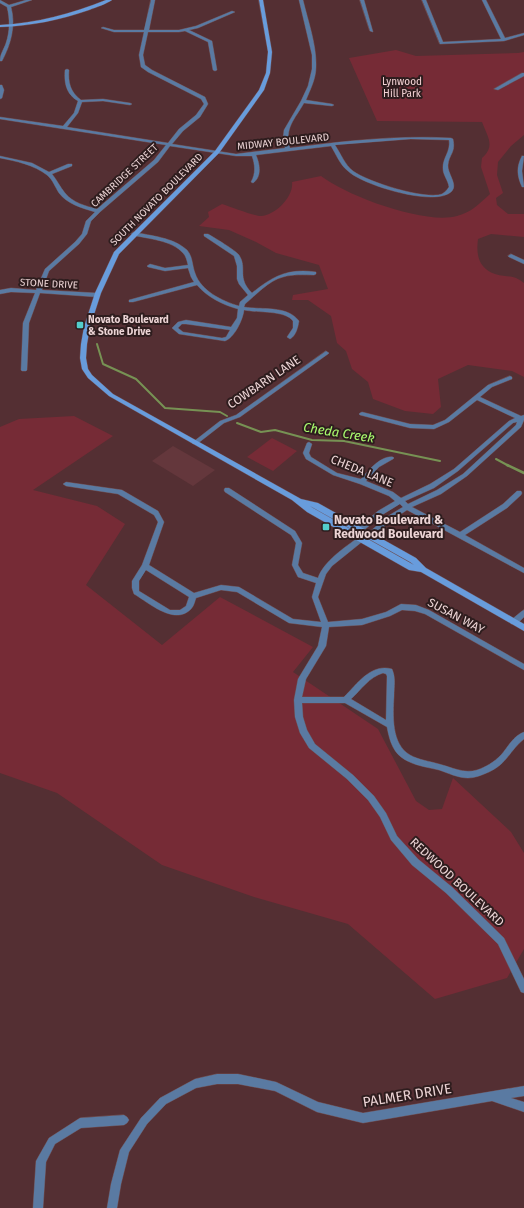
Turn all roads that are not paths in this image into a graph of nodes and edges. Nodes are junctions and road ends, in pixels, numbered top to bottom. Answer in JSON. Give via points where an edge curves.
{"nodes":[{"id":1,"x":30,"y":0,"type":"edge"},
{"id":2,"x":110,"y":0,"type":"edge"},
{"id":3,"x":153,"y":0,"type":"edge"},
{"id":4,"x":261,"y":0,"type":"edge"},
{"id":5,"x":301,"y":0,"type":"edge"},
{"id":6,"x":362,"y":0,"type":"edge"},
{"id":7,"x":424,"y":0,"type":"edge"},
{"id":8,"x":484,"y":0,"type":"edge"},
{"id":9,"x":1,"y":2,"type":"edge"},
{"id":10,"x":9,"y":6,"type":"junction"},
{"id":11,"x":233,"y":12,"type":"dead end"},
{"id":12,"x":0,"y":26,"type":"edge"},
{"id":13,"x":10,"y":26,"type":"junction"},
{"id":14,"x":103,"y":28,"type":"dead end"},
{"id":15,"x":185,"y":30,"type":"junction"},
{"id":16,"x":372,"y":31,"type":"dead end"},
{"id":17,"x":147,"y":32,"type":"junction"},
{"id":18,"x":524,"y":34,"type":"edge"},
{"id":19,"x":504,"y":40,"type":"junction"},
{"id":20,"x":0,"y":60,"type":"edge"},
{"id":21,"x":66,"y":70,"type":"dead end"},
{"id":22,"x":215,"y":70,"type":"dead end"},
{"id":23,"x":524,"y":74,"type":"edge"},
{"id":24,"x":0,"y":86,"type":"edge"},
{"id":25,"x":496,"y":90,"type":"dead end"},
{"id":26,"x":0,"y":98,"type":"edge"},
{"id":27,"x":80,"y":101,"type":"junction"},
{"id":28,"x":303,"y":102,"type":"junction"},
{"id":29,"x":130,"y":104,"type":"dead end"},
{"id":30,"x":332,"y":105,"type":"dead end"},
{"id":31,"x":0,"y":118,"type":"edge"},
{"id":32,"x":64,"y":128,"type":"junction"},
{"id":33,"x":169,"y":144,"type":"junction"},
{"id":34,"x":333,"y":145,"type":"junction"},
{"id":35,"x":288,"y":149,"type":"junction"},
{"id":36,"x":218,"y":152,"type":"junction"},
{"id":37,"x":254,"y":155,"type":"junction"},
{"id":38,"x":0,"y":157,"type":"edge"},
{"id":39,"x":524,"y":157,"type":"edge"},
{"id":40,"x":70,"y":165,"type":"dead end"},
{"id":41,"x":48,"y":174,"type":"junction"},
{"id":42,"x":253,"y":182,"type":"dead end"},
{"id":43,"x":524,"y":186,"type":"edge"},
{"id":44,"x":98,"y":211,"type":"junction"},
{"id":45,"x":134,"y":234,"type":"junction"},
{"id":46,"x":206,"y":235,"type":"dead end"},
{"id":47,"x":511,"y":256,"type":"dead end"},
{"id":48,"x":524,"y":262,"type":"edge"},
{"id":49,"x":150,"y":266,"type":"dead end"},
{"id":50,"x":191,"y":266,"type":"junction"},
{"id":51,"x":314,"y":273,"type":"dead end"},
{"id":52,"x":197,"y":283,"type":"junction"},
{"id":53,"x":38,"y":291,"type":"junction"},
{"id":54,"x":0,"y":292,"type":"edge"},
{"id":55,"x":97,"y":295,"type":"junction"},
{"id":56,"x":252,"y":296,"type":"junction"},
{"id":57,"x":131,"y":302,"type":"dead end"},
{"id":58,"x":240,"y":307,"type":"junction"},
{"id":59,"x":233,"y":329,"type":"junction"},
{"id":60,"x":290,"y":337,"type":"dead end"},
{"id":61,"x":326,"y":352,"type":"dead end"},
{"id":62,"x":24,"y":370,"type":"dead end"},
{"id":63,"x":510,"y":378,"type":"dead end"},
{"id":64,"x":476,"y":397,"type":"junction"},
{"id":65,"x":362,"y":414,"type":"dead end"},
{"id":66,"x":523,"y":419,"type":"edge"},
{"id":67,"x":194,"y":443,"type":"junction"},
{"id":68,"x":309,"y":444,"type":"dead end"},
{"id":69,"x":391,"y":458,"type":"dead end"},
{"id":70,"x":362,"y":482,"type":"junction"},
{"id":71,"x":66,"y":484,"type":"dead end"},
{"id":72,"x":227,"y":490,"type":"dead end"},
{"id":73,"x":519,"y":493,"type":"dead end"},
{"id":74,"x":400,"y":501,"type":"junction"},
{"id":75,"x":407,"y":507,"type":"junction"},
{"id":76,"x":360,"y":535,"type":"junction"},
{"id":77,"x":460,"y":535,"type":"junction"},
{"id":78,"x":369,"y":536,"type":"junction"},
{"id":79,"x":145,"y":566,"type":"junction"},
{"id":80,"x":423,"y":570,"type":"junction"},
{"id":81,"x":524,"y":572,"type":"edge"},
{"id":82,"x":319,"y":582,"type":"junction"},
{"id":83,"x":193,"y":596,"type":"junction"},
{"id":84,"x":524,"y":613,"type":"edge"},
{"id":85,"x":514,"y":622,"type":"junction"},
{"id":86,"x":326,"y":626,"type":"junction"},
{"id":87,"x":524,"y":628,"type":"edge"},
{"id":88,"x":524,"y":667,"type":"edge"},
{"id":89,"x":298,"y":700,"type":"junction"},
{"id":90,"x":346,"y":700,"type":"junction"},
{"id":91,"x":391,"y":726,"type":"junction"},
{"id":92,"x":524,"y":735,"type":"edge"},
{"id":93,"x":524,"y":989,"type":"edge"},
{"id":94,"x":524,"y":1091,"type":"edge"},
{"id":95,"x":492,"y":1096,"type":"junction"},
{"id":96,"x":524,"y":1107,"type":"edge"},
{"id":97,"x":124,"y":1120,"type":"dead end"},
{"id":98,"x":38,"y":1208,"type":"edge"},
{"id":99,"x":112,"y":1208,"type":"edge"}],
"edges":[{"from":1,"to":10,"type":"street"},
{"from":2,"to":13,"type":"main road","via":[[64,17]]},
{"from":3,"to":17,"type":"street","name":"CAMBRIDGE STREET"},
{"from":4,"to":36,"type":"main road","name":"SOUTH NOVATO BOULEVARD","via":[[270,52],[268,73],[262,90]]},
{"from":5,"to":28,"type":"street","via":[[315,62],[310,86]]},
{"from":6,"to":16,"type":"street"},
{"from":7,"to":19,"type":"street","via":[[441,43]]},
{"from":8,"to":19,"type":"street"},
{"from":9,"to":10,"type":"street"},
{"from":10,"to":13,"type":"street"},
{"from":11,"to":15,"type":"street"},
{"from":12,"to":13,"type":"main road"},
{"from":13,"to":20,"type":"street","via":[[8,45]]},
{"from":14,"to":17,"type":"street"},
{"from":15,"to":17,"type":"street"},
{"from":15,"to":22,"type":"street","via":[[210,41]]},
{"from":17,"to":33,"type":"street","name":"CAMBRIDGE STREET","via":[[141,55],[144,66],[206,102],[198,116]]},
{"from":18,"to":19,"type":"street"},
{"from":21,"to":27,"type":"street","via":[[66,82],[70,93]]},
{"from":23,"to":25,"type":"street"},
{"from":24,"to":26,"type":"street"},
{"from":27,"to":29,"type":"street","via":[[103,100]]},
{"from":27,"to":32,"type":"street","via":[[76,113]]},
{"from":28,"to":30,"type":"street"},
{"from":28,"to":35,"type":"street","via":[[286,130]]},
{"from":31,"to":32,"type":"street","name":"MIDWAY BOULEVARD"},
{"from":32,"to":33,"type":"street","name":"MIDWAY BOULEVARD"},
{"from":33,"to":36,"type":"street","name":"MIDWAY BOULEVARD"},
{"from":33,"to":44,"type":"street","name":"CAMBRIDGE STREET","via":[[156,161]]},
{"from":34,"to":34,"type":"street","name":"MIDWAY BOULEVARD","via":[[349,170],[360,178],[425,198],[439,198],[451,190],[452,185],[444,166],[451,154],[451,139],[409,137]]},
{"from":34,"to":35,"type":"street","name":"MIDWAY BOULEVARD"},
{"from":35,"to":37,"type":"street","name":"MIDWAY BOULEVARD"},
{"from":36,"to":37,"type":"street","name":"MIDWAY BOULEVARD"},
{"from":36,"to":45,"type":"main road","name":"SOUTH NOVATO BOULEVARD"},
{"from":37,"to":42,"type":"street","via":[[258,164]]},
{"from":38,"to":41,"type":"street","via":[[25,162]]},
{"from":39,"to":43,"type":"street","via":[[519,168]]},
{"from":40,"to":41,"type":"street"},
{"from":41,"to":44,"type":"street","via":[[71,201]]},
{"from":44,"to":53,"type":"street","name":"CAMBRIDGE STREET","via":[[89,221],[77,243],[47,270]]},
{"from":45,"to":50,"type":"street","via":[[178,246],[188,256]]},
{"from":45,"to":55,"type":"main road","name":"SOUTH NOVATO BOULEVARD","via":[[108,266]]},
{"from":46,"to":56,"type":"street","via":[[236,255],[239,260],[239,280],[242,288]]},
{"from":47,"to":48,"type":"street"},
{"from":49,"to":50,"type":"street","via":[[160,270]]},
{"from":50,"to":52,"type":"street"},
{"from":51,"to":56,"type":"street","via":[[280,276]]},
{"from":52,"to":57,"type":"street"},
{"from":52,"to":58,"type":"street","via":[[224,302]]},
{"from":53,"to":54,"type":"street","name":"STONE DRIVE"},
{"from":53,"to":55,"type":"street","name":"STONE DRIVE"},
{"from":53,"to":62,"type":"street","name":"CAMBRIDGE STREET","via":[[26,323]]},
{"from":55,"to":67,"type":"main road","name":"SOUTH NOVATO BOULEVARD","via":[[84,341],[85,369],[92,379],[111,395]]},
{"from":56,"to":58,"type":"street"},
{"from":58,"to":59,"type":"street","via":[[240,318]]},
{"from":58,"to":60,"type":"street","via":[[289,314],[296,323]]},
{"from":59,"to":59,"type":"street","via":[[228,338],[223,340],[181,333],[175,328],[186,322]]},
{"from":61,"to":67,"type":"street","name":"COWBARN LANE","via":[[238,416],[222,422]]},
{"from":63,"to":64,"type":"street","via":[[490,386]]},
{"from":64,"to":65,"type":"street","via":[[447,421],[434,427],[410,426]]},
{"from":64,"to":66,"type":"street"},
{"from":66,"to":74,"type":"street","via":[[511,422],[456,470]]},
{"from":66,"to":75,"type":"street","via":[[519,426],[465,475],[439,492]]},
{"from":67,"to":76,"type":"main road","name":"SOUTH NOVATO BOULEVARD","via":[[295,498],[310,510]]},
{"from":68,"to":70,"type":"street","name":"CHEDA LANE","via":[[306,454],[308,458],[335,474]]},
{"from":69,"to":70,"type":"street","via":[[377,466]]},
{"from":70,"to":74,"type":"street","name":"CHEDA LANE","via":[[391,494]]},
{"from":71,"to":79,"type":"street","via":[[120,492],[156,513],[162,522]]},
{"from":72,"to":82,"type":"street","via":[[293,533],[299,544],[295,565],[300,575]]},
{"from":73,"to":77,"type":"street","via":[[492,515]]},
{"from":74,"to":75,"type":"street","name":"CHEDA LANE"},
{"from":74,"to":76,"type":"street","via":[[380,513]]},
{"from":75,"to":77,"type":"street","name":"CHEDA LANE"},
{"from":75,"to":78,"type":"street"},
{"from":76,"to":78,"type":"main road","name":"SOUTH NOVATO BOULEVARD"},
{"from":76,"to":80,"type":"main road","name":"SOUTH NOVATO BOULEVARD","via":[[412,568]]},
{"from":76,"to":82,"type":"street","via":[[330,564]]},
{"from":77,"to":81,"type":"street","name":"CHEDA LANE"},
{"from":78,"to":80,"type":"main road","name":"SOUTH NOVATO BOULEVARD","via":[[416,562]]},
{"from":79,"to":83,"type":"street"},
{"from":79,"to":83,"type":"street","via":[[134,586],[136,592],[169,612],[181,613],[189,607]]},
{"from":80,"to":85,"type":"main road","name":"SOUTH NOVATO BOULEVARD"},
{"from":82,"to":86,"type":"street","via":[[315,597]]},
{"from":83,"to":86,"type":"street","name":"SUSAN WAY","via":[[221,587],[239,590],[292,621]]},
{"from":84,"to":85,"type":"street"},
{"from":85,"to":87,"type":"main road","name":"SOUTH NOVATO BOULEVARD"},
{"from":86,"to":88,"type":"street","name":"SUSAN WAY","via":[[362,622],[388,614],[400,607],[416,608]]},
{"from":86,"to":89,"type":"street","name":"REDWOOD BOULEVARD","via":[[322,646],[302,679]]},
{"from":89,"to":90,"type":"street"},
{"from":89,"to":93,"type":"street","name":"REDWOOD BOULEVARD","via":[[303,732],[312,746],[371,798],[394,838],[415,862],[449,890],[501,940]]},
{"from":90,"to":91,"type":"street"},
{"from":90,"to":91,"type":"street","via":[[374,673],[389,671]]},
{"from":91,"to":92,"type":"street","via":[[394,743],[404,755],[459,773],[476,774],[500,762],[515,742]]},
{"from":94,"to":95,"type":"street","name":"PALMER DRIVE"},
{"from":95,"to":96,"type":"street"},
{"from":95,"to":99,"type":"street","name":"PALMER DRIVE","via":[[363,1118],[317,1107],[276,1087],[217,1079],[195,1084],[163,1101],[144,1121],[125,1150]]},
{"from":97,"to":98,"type":"street","via":[[80,1122],[52,1140],[40,1161]]}]}
